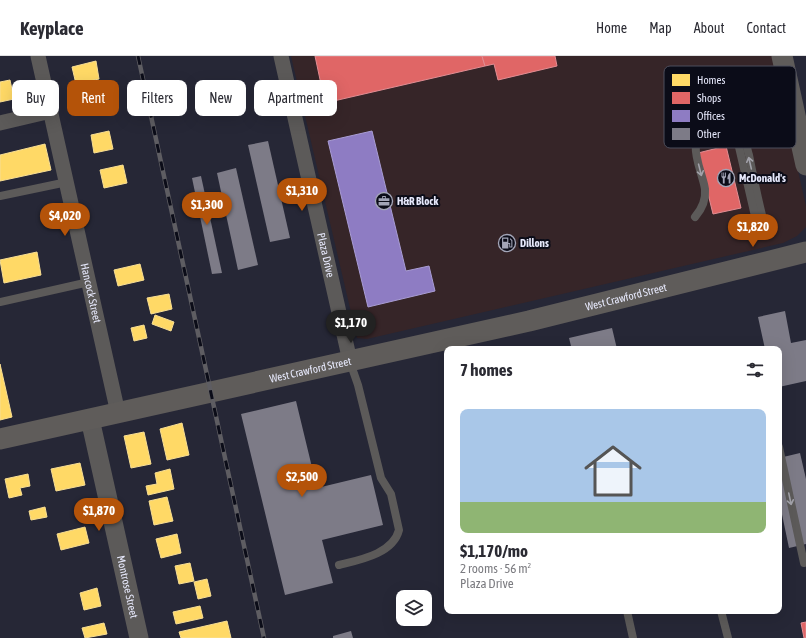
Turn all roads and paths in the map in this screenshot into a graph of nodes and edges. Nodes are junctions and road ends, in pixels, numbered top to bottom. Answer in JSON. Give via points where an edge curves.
{"nodes":[{"id":1,"x":38,"y":56,"type":"edge"},
{"id":2,"x":281,"y":56,"type":"edge"},
{"id":3,"x":782,"y":56,"type":"edge"},
{"id":4,"x":784,"y":66,"type":"edge"},
{"id":5,"x":44,"y":80,"type":"edge"},
{"id":6,"x":30,"y":116,"type":"edge"},
{"id":7,"x":52,"y":116,"type":"edge"},
{"id":8,"x":796,"y":120,"type":"edge"},
{"id":9,"x":0,"y":123,"type":"edge"},
{"id":10,"x":695,"y":148,"type":"edge"},
{"id":11,"x":696,"y":148,"type":"edge"},
{"id":12,"x":740,"y":148,"type":"edge"},
{"id":13,"x":746,"y":148,"type":"edge"},
{"id":14,"x":696,"y":152,"type":"junction"},
{"id":15,"x":806,"y":165,"type":"edge"},
{"id":16,"x":66,"y":182,"type":"junction"},
{"id":17,"x":0,"y":196,"type":"edge"},
{"id":18,"x":695,"y":217,"type":"dead end"},
{"id":19,"x":806,"y":252,"type":"edge"},
{"id":20,"x":89,"y":282,"type":"junction"},
{"id":21,"x":0,"y":302,"type":"edge"},
{"id":22,"x":350,"y":361,"type":"junction"},
{"id":23,"x":118,"y":413,"type":"junction"},
{"id":24,"x":90,"y":419,"type":"junction"},
{"id":25,"x":0,"y":439,"type":"edge"},
{"id":26,"x":782,"y":461,"type":"edge"},
{"id":27,"x":804,"y":563,"type":"dead end"},
{"id":28,"x":339,"y":566,"type":"dead end"},
{"id":29,"x":629,"y":614,"type":"edge"},
{"id":30,"x":723,"y":614,"type":"edge"},
{"id":31,"x":139,"y":638,"type":"edge"},
{"id":32,"x":633,"y":638,"type":"edge"},
{"id":33,"x":728,"y":638,"type":"edge"}],
"edges":[{"from":1,"to":5,"type":"street","name":"Hancock Street"},
{"from":2,"to":22,"type":"street","name":"Plaza Drive"},
{"from":3,"to":4,"type":"main road"},
{"from":6,"to":9,"type":"street"},
{"from":7,"to":16,"type":"street","name":"Hancock Street"},
{"from":8,"to":15,"type":"main road"},
{"from":10,"to":14,"type":"lane","one_way":true},
{"from":14,"to":11,"type":"lane","one_way":true},
{"from":12,"to":13,"type":"lane","one_way":true,"via":[[759,216]]},
{"from":14,"to":18,"type":"lane","one_way":true,"via":[[705,190],[704,204]]},
{"from":16,"to":17,"type":"lane"},
{"from":16,"to":20,"type":"street","name":"Hancock Street"},
{"from":19,"to":22,"type":"main road","name":"West Crawford Street","via":[[529,321]]},
{"from":20,"to":21,"type":"lane"},
{"from":20,"to":23,"type":"street","name":"Hancock Street"},
{"from":22,"to":23,"type":"main road","name":"West Crawford Street"},
{"from":22,"to":28,"type":"lane","via":[[381,478],[391,494],[399,530],[390,543],[380,551]]},
{"from":23,"to":24,"type":"main road","name":"West Crawford Street"},
{"from":24,"to":25,"type":"main road","name":"West Crawford Street"},
{"from":24,"to":31,"type":"street","name":"Montrose Street"},
{"from":26,"to":27,"type":"lane","one_way":true},
{"from":29,"to":32,"type":"lane"},
{"from":30,"to":33,"type":"lane"}]}
